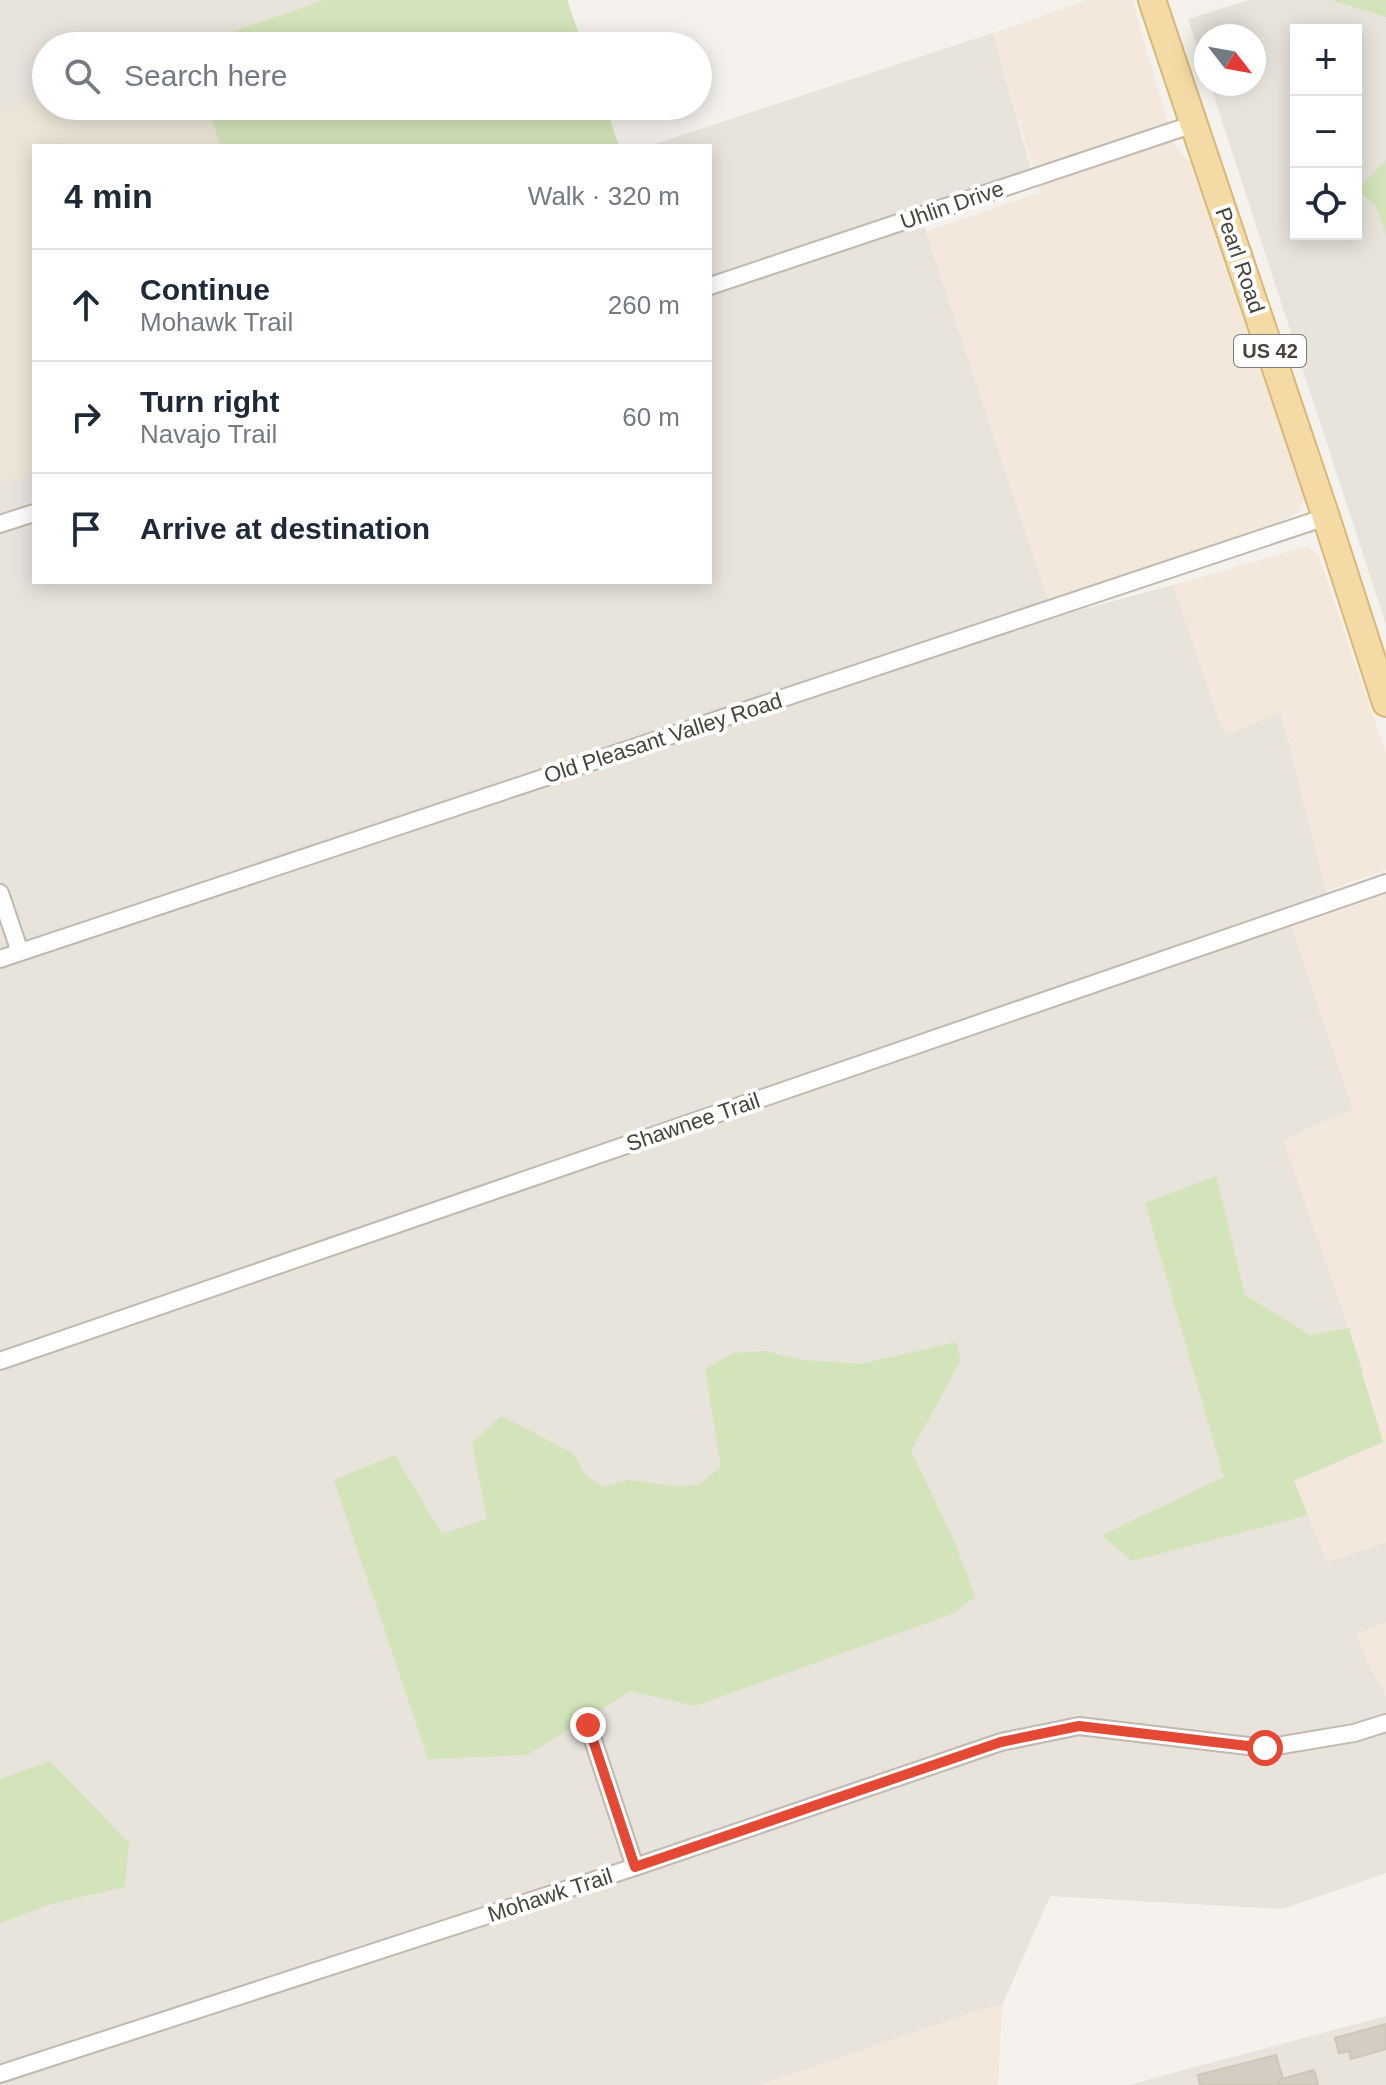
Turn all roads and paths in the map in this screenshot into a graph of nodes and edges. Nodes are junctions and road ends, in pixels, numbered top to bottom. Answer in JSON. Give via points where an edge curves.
{"nodes":[{"id":1,"x":1152,"y":0,"type":"edge"},
{"id":2,"x":1194,"y":124,"type":"junction"},
{"id":3,"x":712,"y":285,"type":"edge"},
{"id":4,"x":32,"y":514,"type":"edge"},
{"id":5,"x":1326,"y":517,"type":"junction"},
{"id":6,"x":0,"y":524,"type":"edge"},
{"id":7,"x":1386,"y":703,"type":"edge"},
{"id":8,"x":1386,"y":883,"type":"edge"},
{"id":9,"x":0,"y":893,"type":"edge"},
{"id":10,"x":20,"y":952,"type":"junction"},
{"id":11,"x":0,"y":959,"type":"edge"},
{"id":12,"x":0,"y":1361,"type":"edge"},
{"id":13,"x":1386,"y":1723,"type":"edge"},
{"id":14,"x":588,"y":1725,"type":"dead end"},
{"id":15,"x":635,"y":1867,"type":"junction"},
{"id":16,"x":0,"y":2074,"type":"edge"}],
"edges":[{"from":1,"to":2,"type":"main road","name":"Pearl Road","number":"US 42"},
{"from":2,"to":3,"type":"street","name":"Uhlin Drive"},
{"from":2,"to":5,"type":"main road","name":"Pearl Road","number":"US 42"},
{"from":4,"to":6,"type":"street"},
{"from":5,"to":7,"type":"main road","name":"Pearl Road","number":"US 42"},
{"from":5,"to":10,"type":"street","name":"Old Pleasant Valley Road"},
{"from":8,"to":12,"type":"street","name":"Shawnee Trail"},
{"from":9,"to":10,"type":"street"},
{"from":10,"to":11,"type":"street","name":"Old Pleasant Valley Road"},
{"from":13,"to":15,"type":"street","name":"Mohawk Trail","via":[[1265,1748],[1079,1726],[1001,1742]]},
{"from":14,"to":15,"type":"street"},
{"from":15,"to":16,"type":"street","name":"Mohawk Trail"}]}
